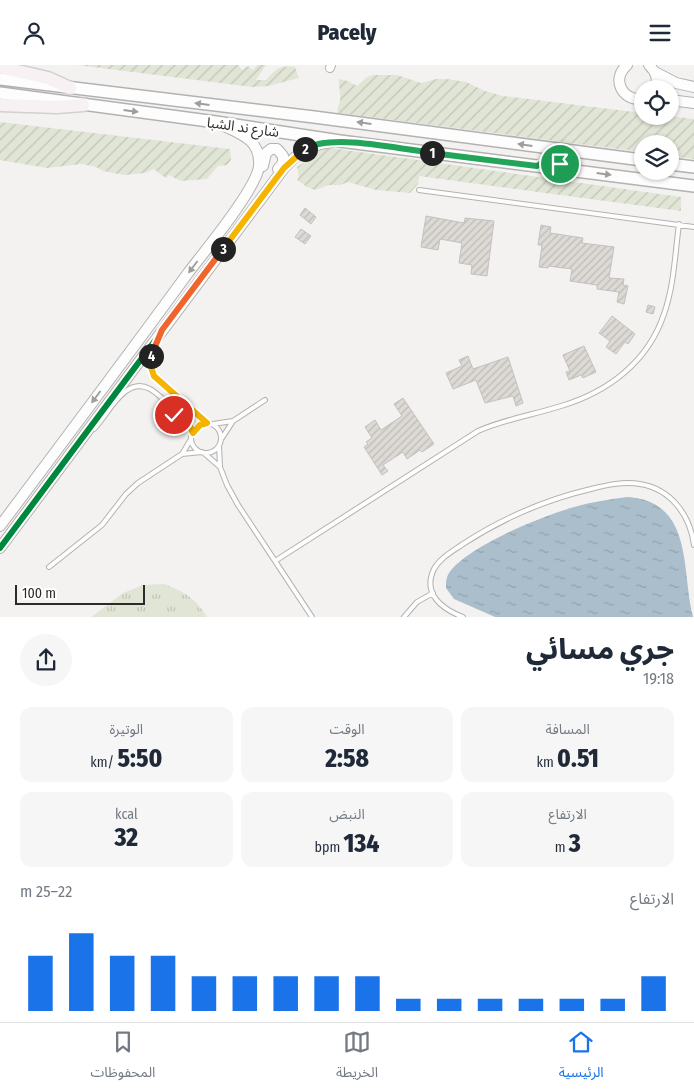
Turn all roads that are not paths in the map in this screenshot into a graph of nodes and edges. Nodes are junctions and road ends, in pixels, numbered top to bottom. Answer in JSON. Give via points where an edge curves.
{"nodes":[{"id":1,"x":625,"y":66,"type":"edge"},
{"id":2,"x":0,"y":67,"type":"edge"},
{"id":3,"x":652,"y":68,"type":"edge"},
{"id":4,"x":0,"y":79,"type":"edge"},
{"id":5,"x":657,"y":80,"type":"edge"},
{"id":6,"x":694,"y":87,"type":"edge"},
{"id":7,"x":70,"y":88,"type":"junction"},
{"id":8,"x":0,"y":93,"type":"edge"},
{"id":9,"x":634,"y":98,"type":"edge"},
{"id":10,"x":679,"y":101,"type":"edge"},
{"id":11,"x":694,"y":103,"type":"edge"},
{"id":12,"x":0,"y":105,"type":"edge"},
{"id":13,"x":82,"y":105,"type":"junction"},
{"id":14,"x":216,"y":122,"type":"junction"},
{"id":15,"x":340,"y":141,"type":"junction"},
{"id":16,"x":570,"y":151,"type":"junction"},
{"id":17,"x":634,"y":159,"type":"edge"},
{"id":18,"x":679,"y":165,"type":"edge"},
{"id":19,"x":537,"y":166,"type":"junction"},
{"id":20,"x":694,"y":167,"type":"edge"},
{"id":21,"x":694,"y":186,"type":"edge"},
{"id":22,"x":419,"y":190,"type":"dead end"},
{"id":23,"x":242,"y":199,"type":"junction"},
{"id":24,"x":254,"y":208,"type":"junction"},
{"id":25,"x":679,"y":224,"type":"junction"},
{"id":26,"x":694,"y":227,"type":"edge"},
{"id":27,"x":162,"y":330,"type":"junction"},
{"id":28,"x":265,"y":400,"type":"dead end"},
{"id":29,"x":233,"y":421,"type":"junction"},
{"id":30,"x":210,"y":424,"type":"junction"},
{"id":31,"x":84,"y":435,"type":"junction"},
{"id":32,"x":192,"y":435,"type":"junction"},
{"id":33,"x":221,"y":439,"type":"junction"},
{"id":34,"x":219,"y":446,"type":"junction"},
{"id":35,"x":203,"y":452,"type":"junction"},
{"id":36,"x":182,"y":454,"type":"junction"},
{"id":37,"x":220,"y":467,"type":"junction"},
{"id":38,"x":8,"y":516,"type":"junction"},
{"id":39,"x":18,"y":524,"type":"junction"},
{"id":40,"x":0,"y":526,"type":"edge"},
{"id":41,"x":694,"y":545,"type":"edge"},
{"id":42,"x":0,"y":548,"type":"edge"},
{"id":43,"x":275,"y":561,"type":"junction"},
{"id":44,"x":49,"y":567,"type":"dead end"},
{"id":45,"x":433,"y":593,"type":"junction"},
{"id":46,"x":312,"y":617,"type":"edge"},
{"id":47,"x":404,"y":617,"type":"edge"},
{"id":48,"x":463,"y":617,"type":"edge"}],
"edges":[{"from":1,"to":9,"type":"street","via":[[619,79],[621,90]]},
{"from":2,"to":7,"type":"main road","via":[[48,78]]},
{"from":3,"to":5,"type":"street"},
{"from":3,"to":6,"type":"street","via":[[676,83]]},
{"from":4,"to":7,"type":"main road","name":"شارع ند الشبا"},
{"from":16,"to":7,"type":"main road","name":"شارع ند الشبا","one_way":true},
{"from":8,"to":13,"type":"main road","name":"شارع ند الشبا"},
{"from":10,"to":11,"type":"street"},
{"from":12,"to":13,"type":"main road"},
{"from":13,"to":14,"type":"main road","name":"شارع ند الشبا","one_way":true},
{"from":14,"to":15,"type":"main road","name":"شارع ند الشبا"},
{"from":14,"to":23,"type":"street","via":[[249,138],[258,152],[258,170]]},
{"from":15,"to":19,"type":"main road","name":"شارع ند الشبا"},
{"from":15,"to":24,"type":"street","via":[[315,145],[297,155]]},
{"from":16,"to":17,"type":"main road","name":"شارع ند الشبا"},
{"from":16,"to":19,"type":"main road","via":[[565,163]]},
{"from":18,"to":20,"type":"main road"},
{"from":19,"to":21,"type":"main road","name":"شارع ند الشبا","one_way":true},
{"from":22,"to":25,"type":"lane"},
{"from":23,"to":24,"type":"street","via":[[260,179],[266,153],[271,149],[280,151],[283,163],[263,189]]},
{"from":23,"to":38,"type":"street","one_way":true},
{"from":24,"to":27,"type":"street"},
{"from":25,"to":26,"type":"lane"},
{"from":25,"to":43,"type":"lane","via":[[669,294],[657,332],[647,350],[619,378],[585,398],[506,420],[464,438]]},
{"from":27,"to":30,"type":"lane","via":[[151,358],[152,372]]},
{"from":27,"to":31,"type":"street"},
{"from":28,"to":29,"type":"lane"},
{"from":29,"to":30,"type":"lane"},
{"from":29,"to":33,"type":"lane"},
{"from":30,"to":32,"type":"lane","via":[[200,425]]},
{"from":30,"to":33,"type":"lane","via":[[218,429]]},
{"from":31,"to":32,"type":"lane","via":[[99,424],[121,395],[138,386],[147,387],[184,417]]},
{"from":31,"to":39,"type":"street"},
{"from":32,"to":35,"type":"lane","via":[[194,446]]},
{"from":32,"to":36,"type":"lane"},
{"from":33,"to":34,"type":"lane"},
{"from":34,"to":35,"type":"lane","via":[[211,452]]},
{"from":34,"to":37,"type":"lane"},
{"from":35,"to":36,"type":"lane"},
{"from":35,"to":37,"type":"lane"},
{"from":36,"to":44,"type":"lane","via":[[131,488],[102,525]]},
{"from":37,"to":43,"type":"lane","via":[[235,500]]},
{"from":38,"to":39,"type":"street"},
{"from":38,"to":40,"type":"street"},
{"from":39,"to":42,"type":"street"},
{"from":41,"to":45,"type":"lane","via":[[686,517],[672,500],[647,485],[612,484],[539,504],[475,536],[437,564],[432,575]]},
{"from":43,"to":46,"type":"lane"},
{"from":45,"to":47,"type":"lane","via":[[417,602]]},
{"from":45,"to":48,"type":"lane","via":[[443,608]]}]}
